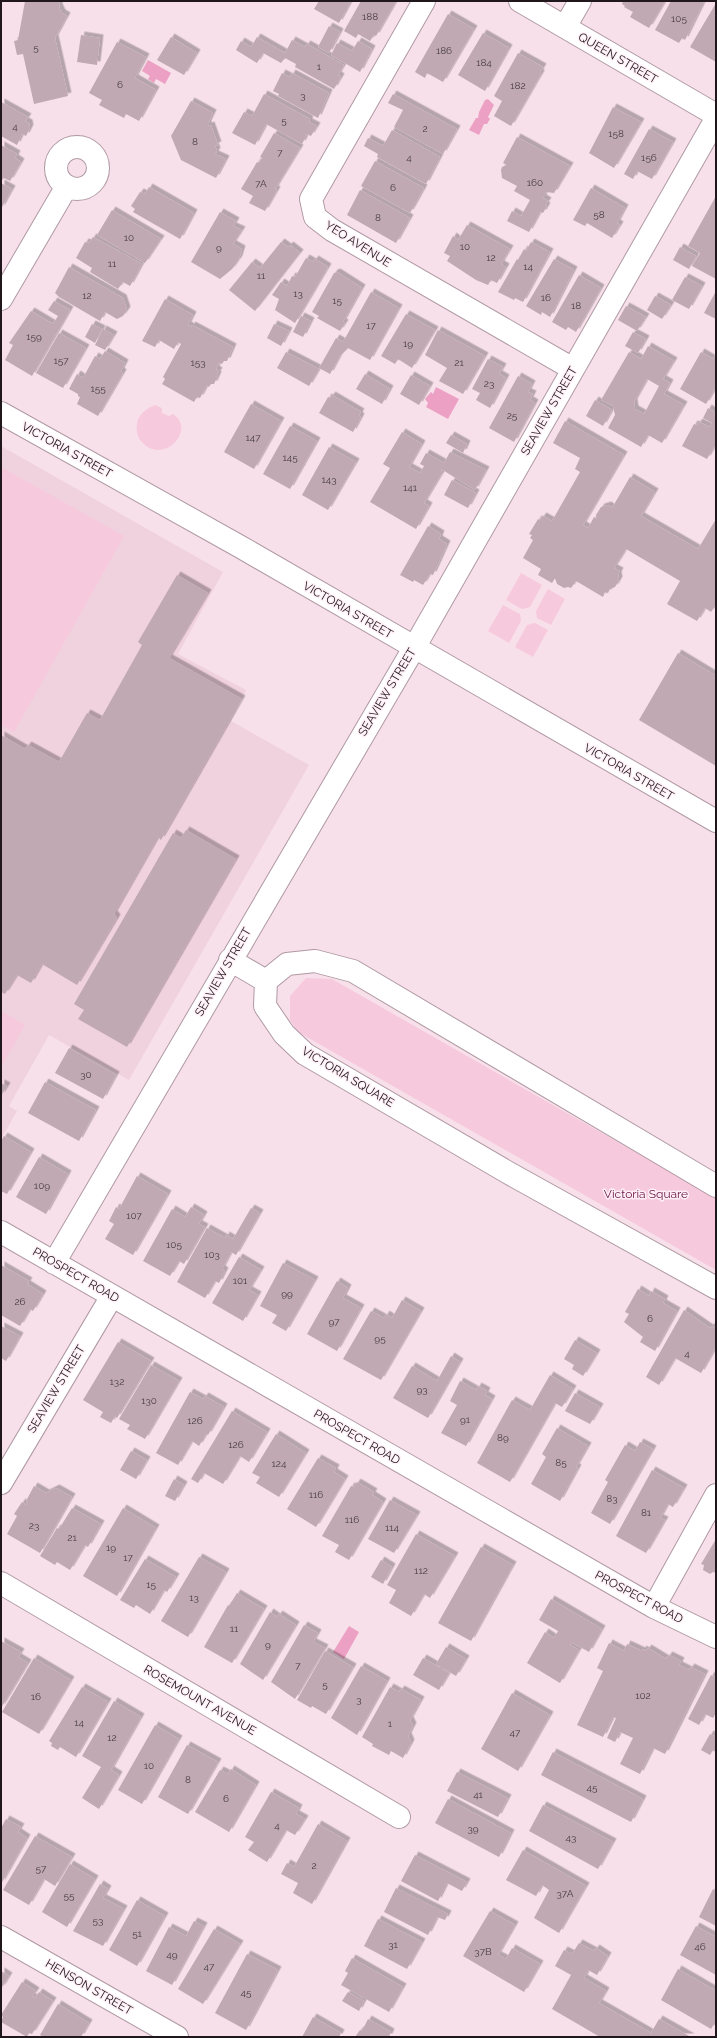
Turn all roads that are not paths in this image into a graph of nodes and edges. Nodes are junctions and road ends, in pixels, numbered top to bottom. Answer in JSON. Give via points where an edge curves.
{"nodes":[{"id":1,"x":424,"y":1,"type":"edge"},
{"id":2,"x":520,"y":1,"type":"edge"},
{"id":3,"x":580,"y":1,"type":"edge"},
{"id":4,"x":565,"y":27,"type":"junction"},
{"id":5,"x":716,"y":115,"type":"edge"},
{"id":6,"x":716,"y":119,"type":"edge"},
{"id":7,"x":67,"y":186,"type":"dead end"},
{"id":8,"x":1,"y":300,"type":"edge"},
{"id":9,"x":573,"y":369,"type":"junction"},
{"id":10,"x":1,"y":413,"type":"edge"},
{"id":11,"x":414,"y":648,"type":"junction"},
{"id":12,"x":716,"y":821,"type":"edge"},
{"id":13,"x":230,"y":960,"type":"junction"},
{"id":14,"x":266,"y":981,"type":"junction"},
{"id":15,"x":716,"y":1186,"type":"edge"},
{"id":16,"x":1,"y":1232,"type":"edge"},
{"id":17,"x":54,"y":1263,"type":"junction"},
{"id":18,"x":716,"y":1288,"type":"edge"},
{"id":19,"x":112,"y":1296,"type":"junction"},
{"id":20,"x":1,"y":1483,"type":"edge"},
{"id":21,"x":716,"y":1495,"type":"edge"},
{"id":22,"x":1,"y":1583,"type":"edge"},
{"id":23,"x":654,"y":1607,"type":"junction"},
{"id":24,"x":716,"y":1637,"type":"edge"},
{"id":25,"x":399,"y":1817,"type":"dead end"},
{"id":26,"x":1,"y":1937,"type":"edge"},
{"id":27,"x":176,"y":2037,"type":"edge"}],
"edges":[{"from":1,"to":9,"type":"street","name":"YEO AVENUE","via":[[311,199],[315,216],[332,230]]},
{"from":2,"to":4,"type":"street","name":"QUEEN STREET"},
{"from":3,"to":4,"type":"street"},
{"from":4,"to":5,"type":"street","name":"QUEEN STREET"},
{"from":6,"to":9,"type":"street","name":"SEAVIEW STREET"},
{"from":7,"to":8,"type":"street"},
{"from":9,"to":11,"type":"street","name":"SEAVIEW STREET"},
{"from":10,"to":11,"type":"street","name":"VICTORIA STREET","via":[[239,546]]},
{"from":11,"to":12,"type":"street","name":"VICTORIA STREET"},
{"from":11,"to":13,"type":"street","name":"SEAVIEW STREET"},
{"from":13,"to":14,"type":"street"},
{"from":13,"to":17,"type":"street","name":"SEAVIEW STREET"},
{"from":14,"to":15,"type":"street","via":[[287,964],[315,961],[353,971]]},
{"from":14,"to":18,"type":"street","name":"VICTORIA SQUARE","via":[[265,1006],[284,1034],[305,1054],[508,1172]]},
{"from":16,"to":17,"type":"street","name":"PROSPECT ROAD"},
{"from":17,"to":19,"type":"street","name":"PROSPECT ROAD"},
{"from":19,"to":20,"type":"street","name":"SEAVIEW STREET"},
{"from":19,"to":23,"type":"street","name":"PROSPECT ROAD"},
{"from":21,"to":23,"type":"street"},
{"from":22,"to":25,"type":"street","name":"ROSEMOUNT AVENUE"},
{"from":23,"to":24,"type":"street","name":"PROSPECT ROAD"},
{"from":26,"to":27,"type":"street","name":"HENSON STREET"}]}
